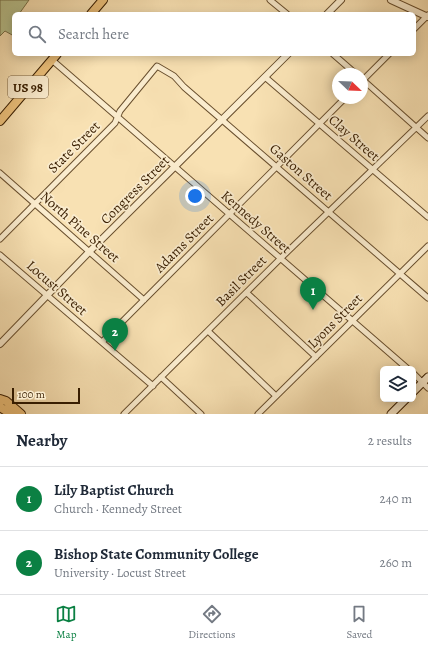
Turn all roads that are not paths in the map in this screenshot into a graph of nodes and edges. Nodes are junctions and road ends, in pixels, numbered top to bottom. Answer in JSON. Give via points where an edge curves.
{"nodes":[{"id":1,"x":101,"y":0,"type":"edge"},
{"id":2,"x":270,"y":0,"type":"edge"},
{"id":3,"x":341,"y":0,"type":"edge"},
{"id":4,"x":391,"y":0,"type":"edge"},
{"id":5,"x":92,"y":12,"type":"edge"},
{"id":6,"x":285,"y":12,"type":"edge"},
{"id":7,"x":330,"y":12,"type":"edge"},
{"id":8,"x":427,"y":16,"type":"edge"},
{"id":9,"x":416,"y":27,"type":"edge"},
{"id":10,"x":286,"y":56,"type":"edge"},
{"id":11,"x":335,"y":56,"type":"edge"},
{"id":12,"x":387,"y":56,"type":"edge"},
{"id":13,"x":54,"y":57,"type":"edge"},
{"id":14,"x":157,"y":66,"type":"joint"},
{"id":15,"x":349,"y":68,"type":"edge"},
{"id":16,"x":368,"y":74,"type":"edge"},
{"id":17,"x":265,"y":77,"type":"junction"},
{"id":18,"x":368,"y":85,"type":"edge"},
{"id":19,"x":339,"y":104,"type":"edge"},
{"id":20,"x":428,"y":116,"type":"edge"},
{"id":21,"x":117,"y":118,"type":"junction"},
{"id":22,"x":0,"y":120,"type":"edge"},
{"id":23,"x":222,"y":120,"type":"junction"},
{"id":24,"x":319,"y":124,"type":"junction"},
{"id":25,"x":416,"y":128,"type":"junction"},
{"id":26,"x":428,"y":138,"type":"edge"},
{"id":27,"x":174,"y":167,"type":"junction"},
{"id":28,"x":276,"y":167,"type":"junction"},
{"id":29,"x":372,"y":170,"type":"junction"},
{"id":30,"x":0,"y":173,"type":"edge"},
{"id":31,"x":35,"y":204,"type":"junction"},
{"id":32,"x":329,"y":212,"type":"junction"},
{"id":33,"x":230,"y":215,"type":"junction"},
{"id":34,"x":428,"y":218,"type":"edge"},
{"id":35,"x":0,"y":239,"type":"edge"},
{"id":36,"x":428,"y":246,"type":"edge"},
{"id":37,"x":90,"y":251,"type":"junction"},
{"id":38,"x":0,"y":255,"type":"edge"},
{"id":39,"x":280,"y":259,"type":"junction"},
{"id":40,"x":400,"y":274,"type":"junction"},
{"id":41,"x":247,"y":293,"type":"junction"},
{"id":42,"x":47,"y":295,"type":"junction"},
{"id":43,"x":428,"y":298,"type":"edge"},
{"id":44,"x":144,"y":300,"type":"junction"},
{"id":45,"x":352,"y":321,"type":"junction"},
{"id":46,"x":208,"y":331,"type":"junction"},
{"id":47,"x":102,"y":342,"type":"junction"},
{"id":48,"x":0,"y":344,"type":"edge"},
{"id":49,"x":316,"y":357,"type":"junction"},
{"id":50,"x":404,"y":366,"type":"edge"},
{"id":51,"x":416,"y":375,"type":"edge"},
{"id":52,"x":161,"y":377,"type":"junction"},
{"id":53,"x":426,"y":380,"type":"edge"},
{"id":54,"x":153,"y":386,"type":"junction"},
{"id":55,"x":428,"y":388,"type":"edge"},
{"id":56,"x":416,"y":389,"type":"edge"},
{"id":57,"x":276,"y":396,"type":"junction"},
{"id":58,"x":0,"y":399,"type":"edge"},
{"id":59,"x":403,"y":402,"type":"edge"},
{"id":60,"x":0,"y":407,"type":"edge"},
{"id":61,"x":12,"y":414,"type":"edge"},
{"id":62,"x":21,"y":414,"type":"edge"},
{"id":63,"x":124,"y":414,"type":"edge"},
{"id":64,"x":202,"y":414,"type":"edge"},
{"id":65,"x":258,"y":414,"type":"edge"},
{"id":66,"x":391,"y":414,"type":"edge"}],
"edges":[{"from":1,"to":5,"type":"main road"},
{"from":2,"to":6,"type":"street"},
{"from":3,"to":7,"type":"street"},
{"from":4,"to":8,"type":"street"},
{"from":8,"to":9,"type":"street"},
{"from":10,"to":17,"type":"street","name":"Congress Street"},
{"from":11,"to":15,"type":"street"},
{"from":12,"to":16,"type":"street"},
{"from":13,"to":21,"type":"street","name":"Kennedy Street"},
{"from":13,"to":22,"type":"main road","number":"US 98"},
{"from":14,"to":21,"type":"street","name":"State Street"},
{"from":14,"to":23,"type":"street","name":"Gaston Street","via":[[174,76]]},
{"from":17,"to":23,"type":"street","name":"Congress Street"},
{"from":17,"to":24,"type":"street","name":"Clay Street"},
{"from":18,"to":25,"type":"street"},
{"from":19,"to":24,"type":"street","name":"Adams Street"},
{"from":20,"to":25,"type":"street","name":"Basil Street"},
{"from":21,"to":27,"type":"street","name":"Kennedy Street"},
{"from":21,"to":31,"type":"street","name":"State Street","via":[[115,124]]},
{"from":23,"to":27,"type":"street","name":"Congress Street"},
{"from":23,"to":28,"type":"street","name":"Gaston Street"},
{"from":24,"to":28,"type":"street","name":"Adams Street"},
{"from":24,"to":29,"type":"street","name":"Clay Street"},
{"from":25,"to":26,"type":"street"},
{"from":25,"to":29,"type":"street","name":"Basil Street"},
{"from":27,"to":33,"type":"street","name":"Kennedy Street"},
{"from":27,"to":37,"type":"street","name":"Congress Street"},
{"from":28,"to":32,"type":"street","name":"Gaston Street"},
{"from":28,"to":33,"type":"street","name":"Adams Street"},
{"from":29,"to":32,"type":"street","name":"Basil Street"},
{"from":29,"to":34,"type":"street","name":"Clay Street"},
{"from":30,"to":31,"type":"street","name":"North Pine Street"},
{"from":31,"to":35,"type":"street","name":"State Street"},
{"from":31,"to":37,"type":"street","name":"North Pine Street"},
{"from":32,"to":39,"type":"street","name":"Basil Street"},
{"from":32,"to":40,"type":"street","name":"Gaston Street"},
{"from":33,"to":39,"type":"street","name":"Kennedy Street"},
{"from":33,"to":44,"type":"street","name":"Adams Street"},
{"from":36,"to":40,"type":"street","name":"Lyons Street"},
{"from":37,"to":42,"type":"street","name":"Congress Street"},
{"from":37,"to":44,"type":"street","name":"North Pine Street"},
{"from":38,"to":42,"type":"street","name":"Locust Street"},
{"from":39,"to":41,"type":"street","name":"Basil Street"},
{"from":39,"to":45,"type":"street","name":"Kennedy Street"},
{"from":40,"to":43,"type":"street","name":"Gaston Street"},
{"from":40,"to":45,"type":"street","name":"Lyons Street"},
{"from":41,"to":46,"type":"street","name":"Basil Street"},
{"from":41,"to":49,"type":"street"},
{"from":42,"to":47,"type":"street","name":"Locust Street"},
{"from":42,"to":48,"type":"street","name":"Congress Street"},
{"from":44,"to":47,"type":"street"},
{"from":45,"to":49,"type":"street","name":"Lyons Street"},
{"from":45,"to":50,"type":"street","name":"Kennedy Street"},
{"from":46,"to":52,"type":"street","name":"Basil Street"},
{"from":46,"to":57,"type":"street"},
{"from":47,"to":54,"type":"street","name":"Locust Street"},
{"from":49,"to":57,"type":"street","name":"Lyons Street"},
{"from":51,"to":53,"type":"street"},
{"from":52,"to":54,"type":"street","name":"Basil Street"},
{"from":52,"to":64,"type":"street"},
{"from":53,"to":55,"type":"street"},
{"from":53,"to":56,"type":"main road"},
{"from":54,"to":63,"type":"street","name":"Basil Street"},
{"from":57,"to":65,"type":"street","name":"Lyons Street"},
{"from":58,"to":62,"type":"main road"},
{"from":59,"to":66,"type":"main road"},
{"from":60,"to":61,"type":"main road"}]}
